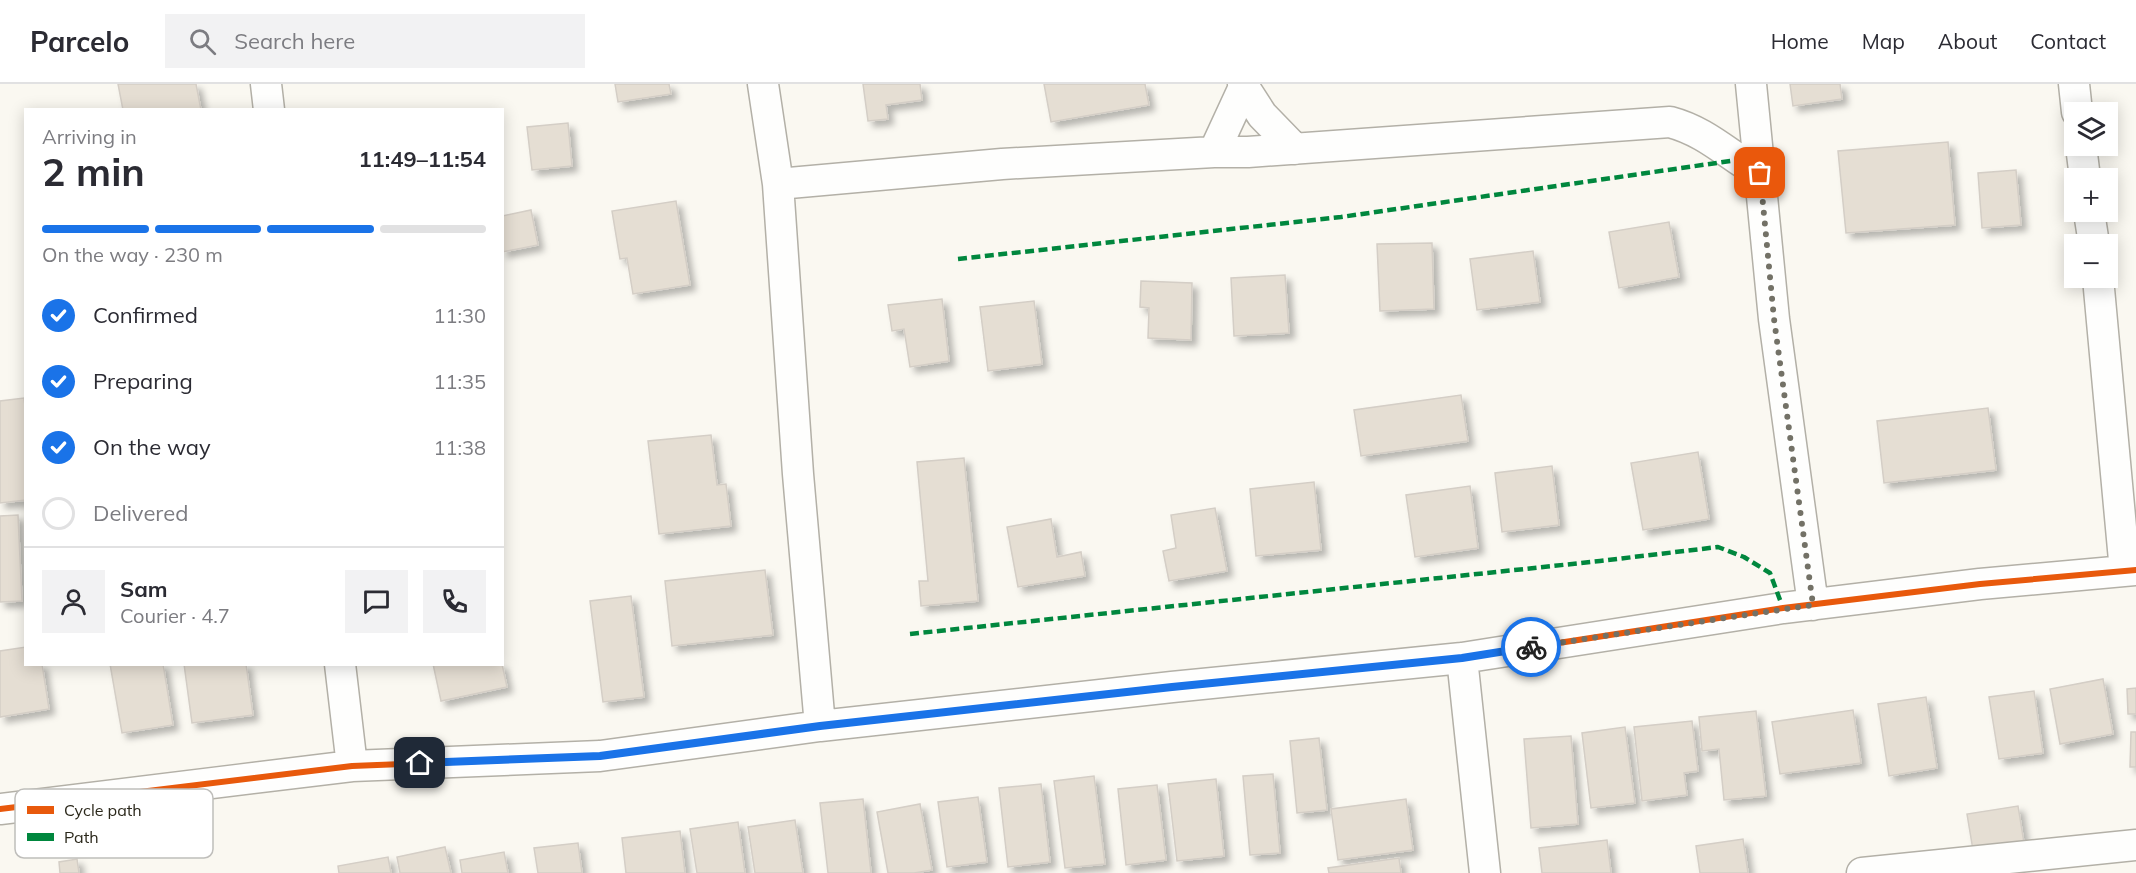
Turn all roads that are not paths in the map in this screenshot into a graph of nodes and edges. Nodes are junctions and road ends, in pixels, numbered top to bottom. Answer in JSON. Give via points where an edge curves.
{"nodes":[{"id":1,"x":266,"y":84,"type":"edge"},
{"id":2,"x":764,"y":84,"type":"edge"},
{"id":3,"x":1751,"y":84,"type":"edge"},
{"id":4,"x":2074,"y":84,"type":"edge"},
{"id":5,"x":1243,"y":86,"type":"edge"},
{"id":6,"x":2076,"y":102,"type":"edge"},
{"id":7,"x":269,"y":108,"type":"edge"},
{"id":8,"x":1295,"y":149,"type":"junction"},
{"id":9,"x":1214,"y":152,"type":"junction"},
{"id":10,"x":1760,"y":173,"type":"junction"},
{"id":11,"x":778,"y":184,"type":"junction"},
{"id":12,"x":2099,"y":288,"type":"edge"},
{"id":13,"x":2130,"y":571,"type":"edge"},
{"id":14,"x":1813,"y":605,"type":"junction"},
{"id":15,"x":1462,"y":658,"type":"junction"},
{"id":16,"x":340,"y":666,"type":"edge"},
{"id":17,"x":820,"y":726,"type":"junction"},
{"id":18,"x":352,"y":766,"type":"junction"},
{"id":19,"x":164,"y":789,"type":"edge"},
{"id":20,"x":15,"y":807,"type":"edge"},
{"id":21,"x":0,"y":809,"type":"edge"},
{"id":22,"x":2136,"y":845,"type":"edge"},
{"id":23,"x":1485,"y":873,"type":"edge"},
{"id":24,"x":1862,"y":873,"type":"edge"}],
"edges":[{"from":1,"to":7,"type":"street"},
{"from":2,"to":11,"type":"street"},
{"from":3,"to":10,"type":"street"},
{"from":4,"to":6,"type":"street"},
{"from":5,"to":8,"type":"street","via":[[1262,115]]},
{"from":5,"to":9,"type":"street"},
{"from":8,"to":9,"type":"street"},
{"from":8,"to":10,"type":"street","via":[[1670,122],[1707,137]]},
{"from":9,"to":11,"type":"street","via":[[1002,164]]},
{"from":10,"to":14,"type":"street","via":[[1776,331]]},
{"from":11,"to":17,"type":"street"},
{"from":12,"to":13,"type":"street"},
{"from":13,"to":14,"type":"street","via":[[1980,584]]},
{"from":14,"to":15,"type":"street"},
{"from":15,"to":17,"type":"street"},
{"from":15,"to":23,"type":"street"},
{"from":16,"to":18,"type":"street"},
{"from":17,"to":18,"type":"street","via":[[600,756]]},
{"from":18,"to":19,"type":"street"},
{"from":20,"to":21,"type":"street"},
{"from":22,"to":24,"type":"street"}]}
